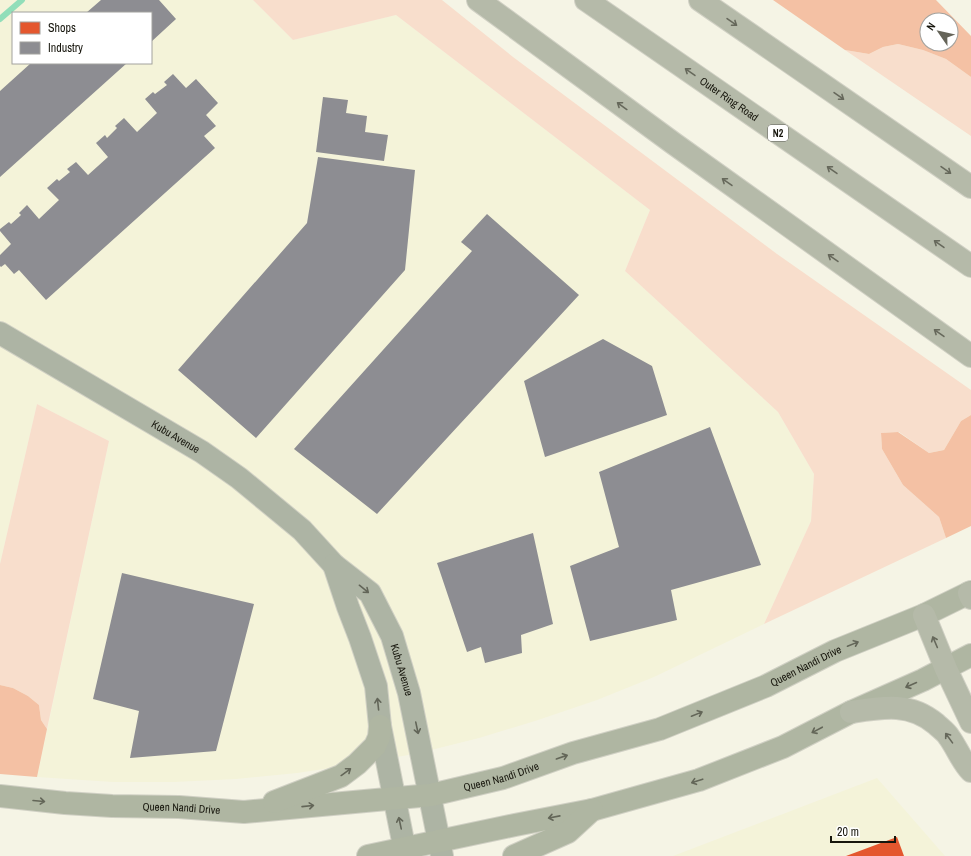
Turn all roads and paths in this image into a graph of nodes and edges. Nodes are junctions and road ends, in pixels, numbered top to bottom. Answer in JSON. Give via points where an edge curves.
{"nodes":[{"id":1,"x":478,"y":0,"type":"edge"},
{"id":2,"x":586,"y":0,"type":"edge"},
{"id":3,"x":700,"y":0,"type":"edge"},
{"id":4,"x":971,"y":187,"type":"edge"},
{"id":5,"x":971,"y":266,"type":"edge"},
{"id":6,"x":0,"y":332,"type":"edge"},
{"id":7,"x":971,"y":356,"type":"edge"},
{"id":8,"x":334,"y":565,"type":"junction"},
{"id":9,"x":970,"y":594,"type":"edge"},
{"id":10,"x":924,"y":615,"type":"junction"},
{"id":11,"x":971,"y":655,"type":"edge"},
{"id":12,"x":946,"y":668,"type":"junction"},
{"id":13,"x":851,"y":712,"type":"junction"},
{"id":14,"x":971,"y":722,"type":"edge"},
{"id":15,"x":380,"y":726,"type":"junction"},
{"id":16,"x":971,"y":771,"type":"edge"},
{"id":17,"x":431,"y":795,"type":"junction"},
{"id":18,"x":0,"y":796,"type":"edge"},
{"id":19,"x":395,"y":798,"type":"junction"},
{"id":20,"x":592,"y":810,"type":"junction"},
{"id":21,"x":244,"y":812,"type":"junction"},
{"id":22,"x":440,"y":848,"type":"edge"},
{"id":23,"x":406,"y":852,"type":"edge"},
{"id":24,"x":368,"y":856,"type":"edge"},
{"id":25,"x":514,"y":856,"type":"edge"}],
"edges":[{"from":7,"to":1,"type":"highway","one_way":true},
{"from":5,"to":2,"type":"highway","name":"Outer Ring Road","number":"N2","one_way":true},
{"from":3,"to":4,"type":"highway","one_way":true},
{"from":6,"to":8,"type":"street","name":"Kubu Avenue","via":[[233,473],[302,530]]},
{"from":15,"to":8,"type":"street","name":"Kubu Avenue","one_way":true,"via":[[376,686]]},
{"from":8,"to":17,"type":"street","name":"Kubu Avenue","one_way":true,"via":[[370,593],[392,636],[409,693]]},
{"from":9,"to":10,"type":"main road","name":"Queen Nandi Drive"},
{"from":12,"to":10,"type":"highway","one_way":true},
{"from":17,"to":10,"type":"main road","name":"Queen Nandi Drive","one_way":true,"via":[[503,778],[573,753],[660,728],[766,686],[836,651]]},
{"from":11,"to":12,"type":"main road"},
{"from":12,"to":13,"type":"main road","one_way":true},
{"from":12,"to":14,"type":"highway"},
{"from":16,"to":13,"type":"highway","one_way":true,"via":[[948,735],[917,712],[905,708],[885,707]]},
{"from":13,"to":20,"type":"main road","one_way":true,"via":[[783,747],[700,780]]},
{"from":15,"to":19,"type":"street","name":"Kubu Avenue"},
{"from":21,"to":15,"type":"main road","one_way":true,"via":[[341,776],[375,746]]},
{"from":17,"to":19,"type":"main road","name":"Queen Nandi Drive"},
{"from":17,"to":22,"type":"street","name":"Kubu Avenue"},
{"from":18,"to":21,"type":"main road","name":"Queen Nandi Drive","one_way":true,"via":[[65,803]]},
{"from":21,"to":19,"type":"main road","name":"Queen Nandi Drive","one_way":true},
{"from":23,"to":19,"type":"street","name":"Kubu Avenue","one_way":true},
{"from":20,"to":22,"type":"main road","one_way":true},
{"from":20,"to":25,"type":"main road","via":[[568,832]]},
{"from":22,"to":23,"type":"main road"},
{"from":23,"to":24,"type":"main road"}]}
